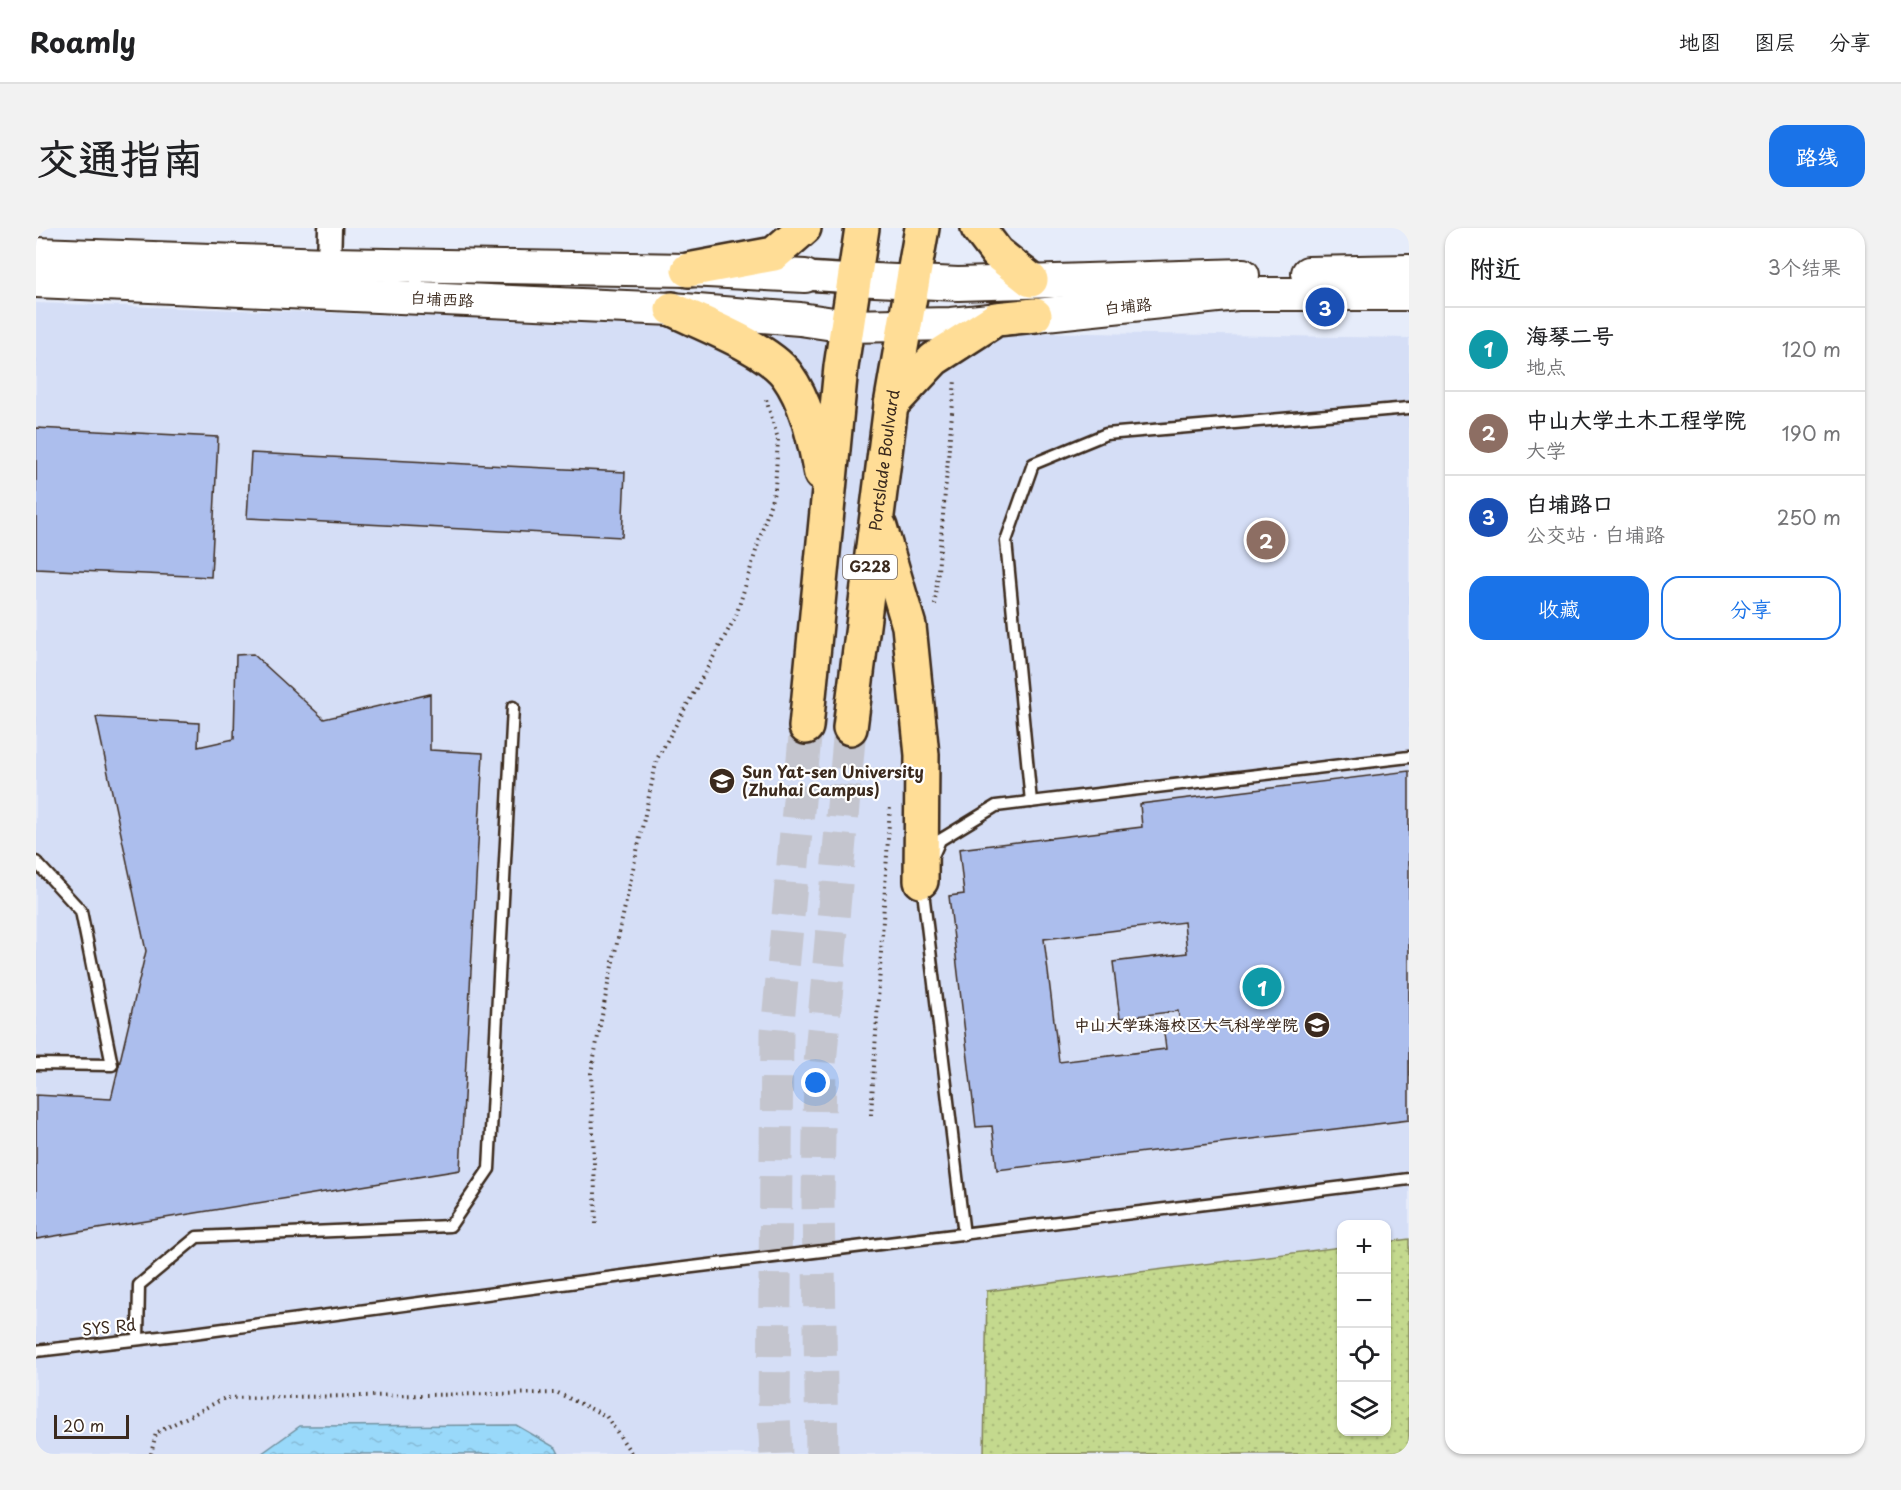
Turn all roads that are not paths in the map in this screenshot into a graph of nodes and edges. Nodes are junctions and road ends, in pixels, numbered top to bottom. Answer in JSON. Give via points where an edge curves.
{"nodes":[{"id":1,"x":330,"y":228,"type":"edge"},
{"id":2,"x":804,"y":228,"type":"edge"},
{"id":3,"x":862,"y":228,"type":"edge"},
{"id":4,"x":922,"y":228,"type":"edge"},
{"id":5,"x":978,"y":228,"type":"edge"},
{"id":6,"x":36,"y":254,"type":"edge"},
{"id":7,"x":329,"y":264,"type":"junction"},
{"id":8,"x":688,"y":270,"type":"junction"},
{"id":9,"x":1409,"y":271,"type":"edge"},
{"id":10,"x":804,"y":276,"type":"joint"},
{"id":11,"x":854,"y":279,"type":"junction"},
{"id":12,"x":914,"y":280,"type":"junction"},
{"id":13,"x":1031,"y":280,"type":"junction"},
{"id":14,"x":36,"y":281,"type":"edge"},
{"id":15,"x":1409,"y":294,"type":"edge"},
{"id":16,"x":672,"y":309,"type":"junction"},
{"id":17,"x":1035,"y":315,"type":"junction"},
{"id":18,"x":847,"y":326,"type":"junction"},
{"id":19,"x":905,"y":327,"type":"junction"},
{"id":20,"x":891,"y":405,"type":"junction"},
{"id":21,"x":1409,"y":408,"type":"edge"},
{"id":22,"x":828,"y":505,"type":"junction"},
{"id":23,"x":877,"y":516,"type":"junction"},
{"id":24,"x":513,"y":707,"type":"dead end"},
{"id":25,"x":806,"y":727,"type":"tunnel mouth"},
{"id":26,"x":850,"y":728,"type":"tunnel mouth"},
{"id":27,"x":1409,"y":757,"type":"edge"},
{"id":28,"x":1031,"y":802,"type":"junction"},
{"id":29,"x":36,"y":862,"type":"edge"},
{"id":30,"x":921,"y":881,"type":"junction"},
{"id":31,"x":36,"y":1064,"type":"edge"},
{"id":32,"x":1409,"y":1179,"type":"edge"},
{"id":33,"x":964,"y":1234,"type":"junction"},
{"id":34,"x":138,"y":1339,"type":"junction"},
{"id":35,"x":36,"y":1351,"type":"edge"}],
"edges":[{"from":1,"to":7,"type":"street"},
{"from":2,"to":8,"type":"highway","via":[[774,254]]},
{"from":3,"to":11,"type":"highway","number":"G228"},
{"from":4,"to":12,"type":"highway","name":"Portslade Boulvard","number":"G228"},
{"from":5,"to":13,"type":"highway","via":[[997,253]]},
{"from":6,"to":7,"type":"main road","name":"白埔西路"},
{"from":7,"to":8,"type":"main road","name":"白埔西路"},
{"from":8,"to":10,"type":"main road","name":"白埔西路"},
{"from":9,"to":13,"type":"main road","name":"白埔路"},
{"from":10,"to":11,"type":"street"},
{"from":11,"to":12,"type":"main road","name":"白埔路"},
{"from":11,"to":18,"type":"highway","number":"G228"},
{"from":12,"to":13,"type":"main road","name":"白埔路","via":[[958,284]]},
{"from":12,"to":19,"type":"highway","name":"Portslade Boulvard","number":"G228"},
{"from":14,"to":16,"type":"main road","name":"白埔西路"},
{"from":15,"to":17,"type":"main road","name":"白埔路","via":[[1237,294]]},
{"from":16,"to":18,"type":"main road","name":"白埔西路"},
{"from":16,"to":22,"type":"highway","via":[[740,341],[787,375],[810,423]]},
{"from":17,"to":19,"type":"main road","name":"白埔路"},
{"from":17,"to":20,"type":"highway","via":[[996,319],[934,359]]},
{"from":18,"to":19,"type":"main road","name":"白埔路"},
{"from":18,"to":22,"type":"highway","number":"G228"},
{"from":19,"to":20,"type":"highway","name":"Portslade Boulvard","number":"G228"},
{"from":20,"to":23,"type":"highway","name":"Portslade Boulvard","number":"G228"},
{"from":21,"to":28,"type":"lane","via":[[1106,434],[1033,464],[1006,541]]},
{"from":22,"to":25,"type":"highway","number":"G228"},
{"from":23,"to":26,"type":"highway","name":"Portslade Boulvard","number":"G228"},
{"from":23,"to":30,"type":"highway","via":[[909,626],[922,755]]},
{"from":24,"to":34,"type":"lane","via":[[489,1169],[450,1226],[197,1237],[139,1285]]},
{"from":27,"to":28,"type":"lane"},
{"from":28,"to":30,"type":"lane","via":[[996,806],[940,840]]},
{"from":29,"to":31,"type":"lane","via":[[81,911],[112,1065]]},
{"from":30,"to":33,"type":"lane"},
{"from":32,"to":33,"type":"lane","name":"SYS Rd"},
{"from":33,"to":34,"type":"lane","name":"SYS Rd"},
{"from":34,"to":35,"type":"lane","name":"SYS Rd"}]}
